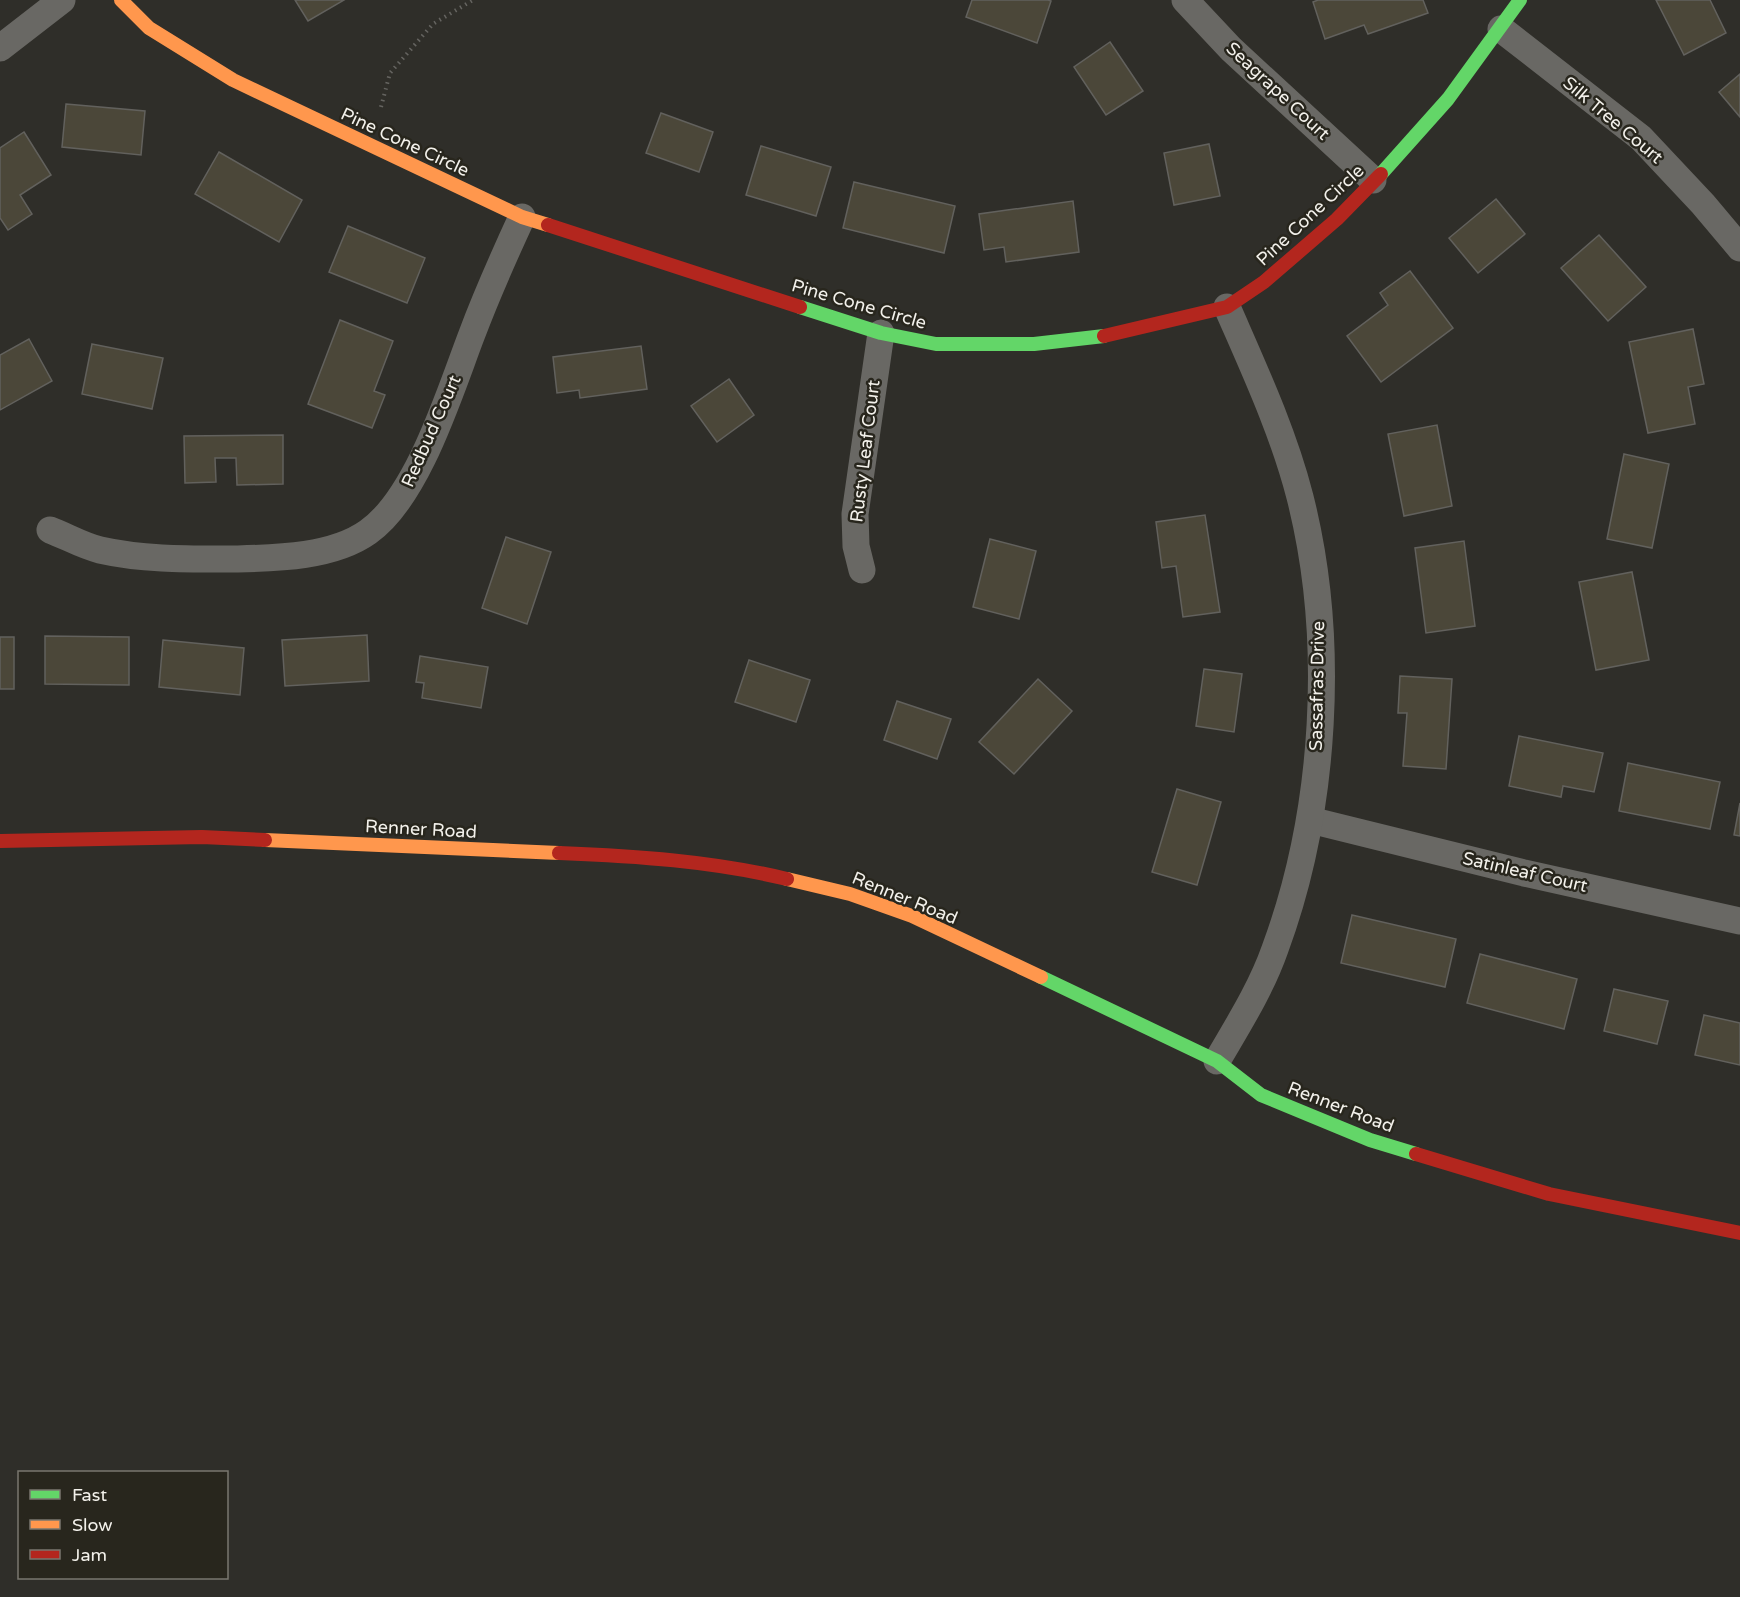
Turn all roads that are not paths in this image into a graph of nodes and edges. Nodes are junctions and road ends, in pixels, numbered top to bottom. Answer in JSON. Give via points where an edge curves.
{"nodes":[{"id":1,"x":62,"y":0,"type":"edge"},
{"id":2,"x":120,"y":0,"type":"edge"},
{"id":3,"x":1185,"y":0,"type":"edge"},
{"id":4,"x":1520,"y":0,"type":"edge"},
{"id":5,"x":1501,"y":29,"type":"junction"},
{"id":6,"x":0,"y":48,"type":"edge"},
{"id":7,"x":1373,"y":180,"type":"junction"},
{"id":8,"x":522,"y":217,"type":"junction"},
{"id":9,"x":1740,"y":248,"type":"edge"},
{"id":10,"x":1227,"y":307,"type":"junction"},
{"id":11,"x":881,"y":333,"type":"junction"},
{"id":12,"x":50,"y":530,"type":"dead end"},
{"id":13,"x":862,"y":570,"type":"dead end"},
{"id":14,"x":1310,"y":820,"type":"junction"},
{"id":15,"x":0,"y":841,"type":"edge"},
{"id":16,"x":1740,"y":921,"type":"edge"},
{"id":17,"x":1217,"y":1061,"type":"junction"},
{"id":18,"x":1740,"y":1233,"type":"edge"}],
"edges":[{"from":1,"to":6,"type":"street"},
{"from":2,"to":8,"type":"street","name":"Pine Cone Circle","via":[[149,27],[233,80]]},
{"from":3,"to":7,"type":"street","name":"Seagrape Court","via":[[1231,49]]},
{"from":4,"to":5,"type":"street","name":"Pine Cone Circle"},
{"from":5,"to":7,"type":"street","name":"Pine Cone Circle","via":[[1448,99]]},
{"from":5,"to":9,"type":"street","name":"Silk Tree Court","via":[[1641,138]]},
{"from":7,"to":10,"type":"street","name":"Pine Cone Circle","via":[[1337,219],[1264,282]]},
{"from":8,"to":11,"type":"street","name":"Pine Cone Circle"},
{"from":8,"to":12,"type":"street","name":"Redbud Court","via":[[417,467],[400,498],[366,534],[304,556],[224,559],[139,557],[98,550]]},
{"from":10,"to":11,"type":"street","name":"Pine Cone Circle","via":[[1099,337],[1034,344],[936,344]]},
{"from":10,"to":14,"type":"street","name":"Sassafras Drive","via":[[1287,453],[1309,538],[1320,626],[1319,726]]},
{"from":11,"to":13,"type":"street","name":"Rusty Leaf Court","via":[[855,514]]},
{"from":14,"to":16,"type":"street","name":"Satinleaf Court"},
{"from":14,"to":17,"type":"street","name":"Sassafras Drive","via":[[1275,949],[1252,1002]]},
{"from":15,"to":17,"type":"street","name":"Renner Road","via":[[214,838],[653,857],[754,871],[850,894],[912,916]]},
{"from":17,"to":18,"type":"street","name":"Renner Road","via":[[1262,1095],[1370,1140],[1549,1194]]}]}
